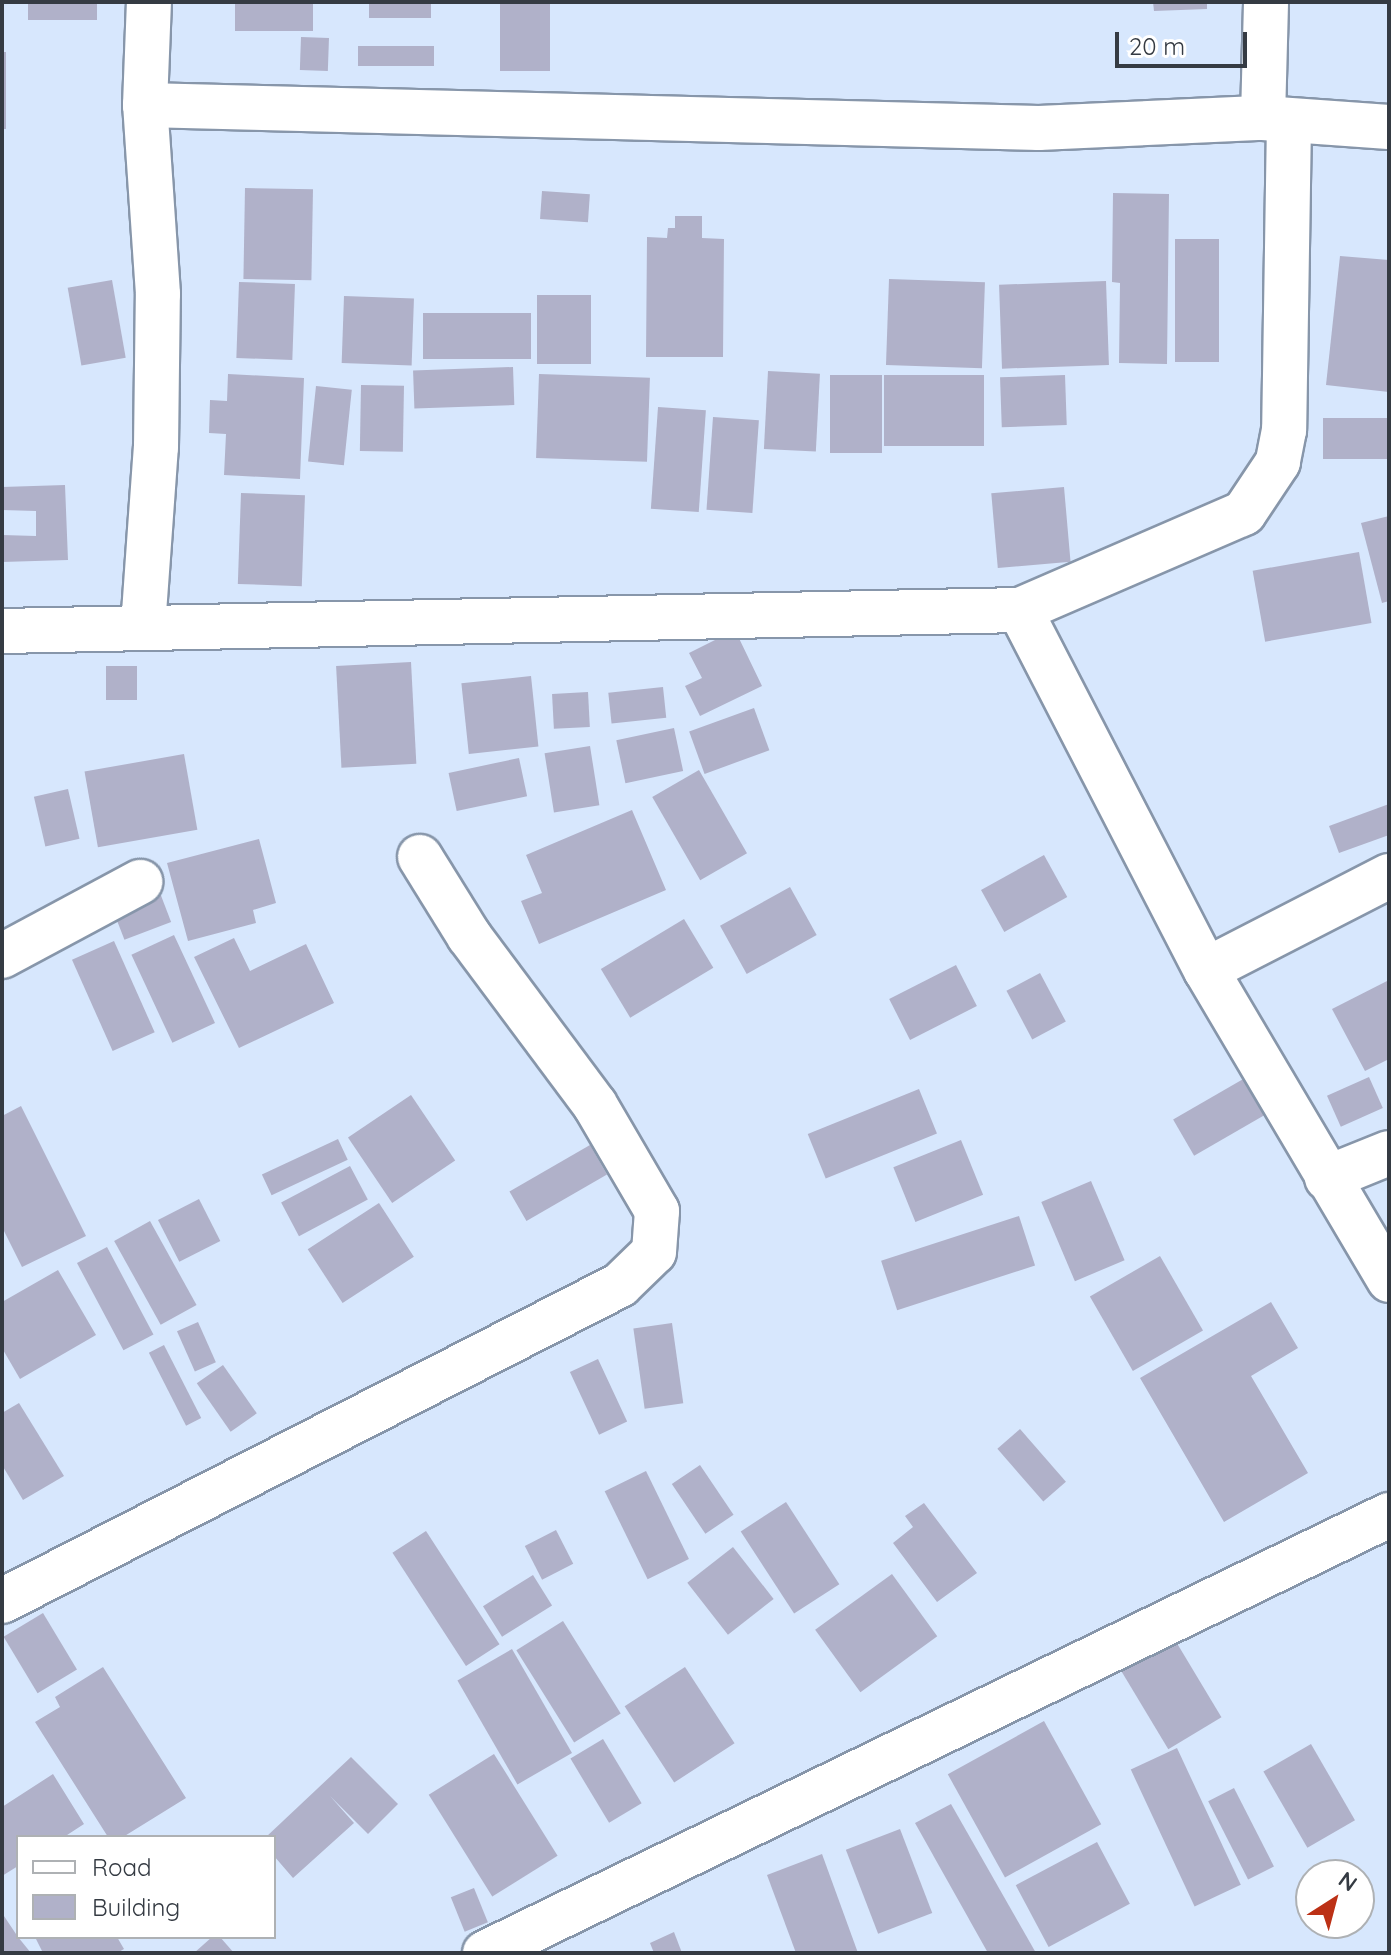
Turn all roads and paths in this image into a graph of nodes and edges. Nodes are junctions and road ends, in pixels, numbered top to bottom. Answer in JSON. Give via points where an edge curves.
{"nodes":[{"id":1,"x":149,"y":2,"type":"edge"},
{"id":2,"x":1266,"y":2,"type":"edge"},
{"id":3,"x":145,"y":105,"type":"junction"},
{"id":4,"x":1276,"y":119,"type":"junction"},
{"id":5,"x":1389,"y":127,"type":"edge"},
{"id":6,"x":1020,"y":610,"type":"junction"},
{"id":7,"x":143,"y":627,"type":"junction"},
{"id":8,"x":2,"y":631,"type":"edge"},
{"id":9,"x":420,"y":857,"type":"dead end"},
{"id":10,"x":1389,"y":876,"type":"edge"},
{"id":11,"x":140,"y":882,"type":"dead end"},
{"id":12,"x":2,"y":956,"type":"edge"},
{"id":13,"x":1206,"y":970,"type":"junction"},
{"id":14,"x":1389,"y":1153,"type":"edge"},
{"id":15,"x":1327,"y":1178,"type":"junction"},
{"id":16,"x":1389,"y":1280,"type":"edge"},
{"id":17,"x":1389,"y":1515,"type":"edge"},
{"id":18,"x":2,"y":1601,"type":"edge"},
{"id":19,"x":485,"y":1953,"type":"edge"}],
"edges":[{"from":1,"to":3,"type":"street"},
{"from":2,"to":4,"type":"street"},
{"from":3,"to":4,"type":"street","via":[[1039,128]]},
{"from":3,"to":7,"type":"street","via":[[158,294],[156,447]]},
{"from":4,"to":5,"type":"street"},
{"from":4,"to":6,"type":"street","via":[[1284,430],[1278,462],[1244,513]]},
{"from":6,"to":7,"type":"street"},
{"from":6,"to":13,"type":"street"},
{"from":7,"to":8,"type":"street"},
{"from":9,"to":18,"type":"street","via":[[469,936],[611,1132],[657,1211],[654,1252],[620,1285]]},
{"from":10,"to":13,"type":"street"},
{"from":11,"to":12,"type":"street"},
{"from":13,"to":15,"type":"street"},
{"from":14,"to":15,"type":"street"},
{"from":15,"to":16,"type":"street"},
{"from":17,"to":19,"type":"street"}]}
